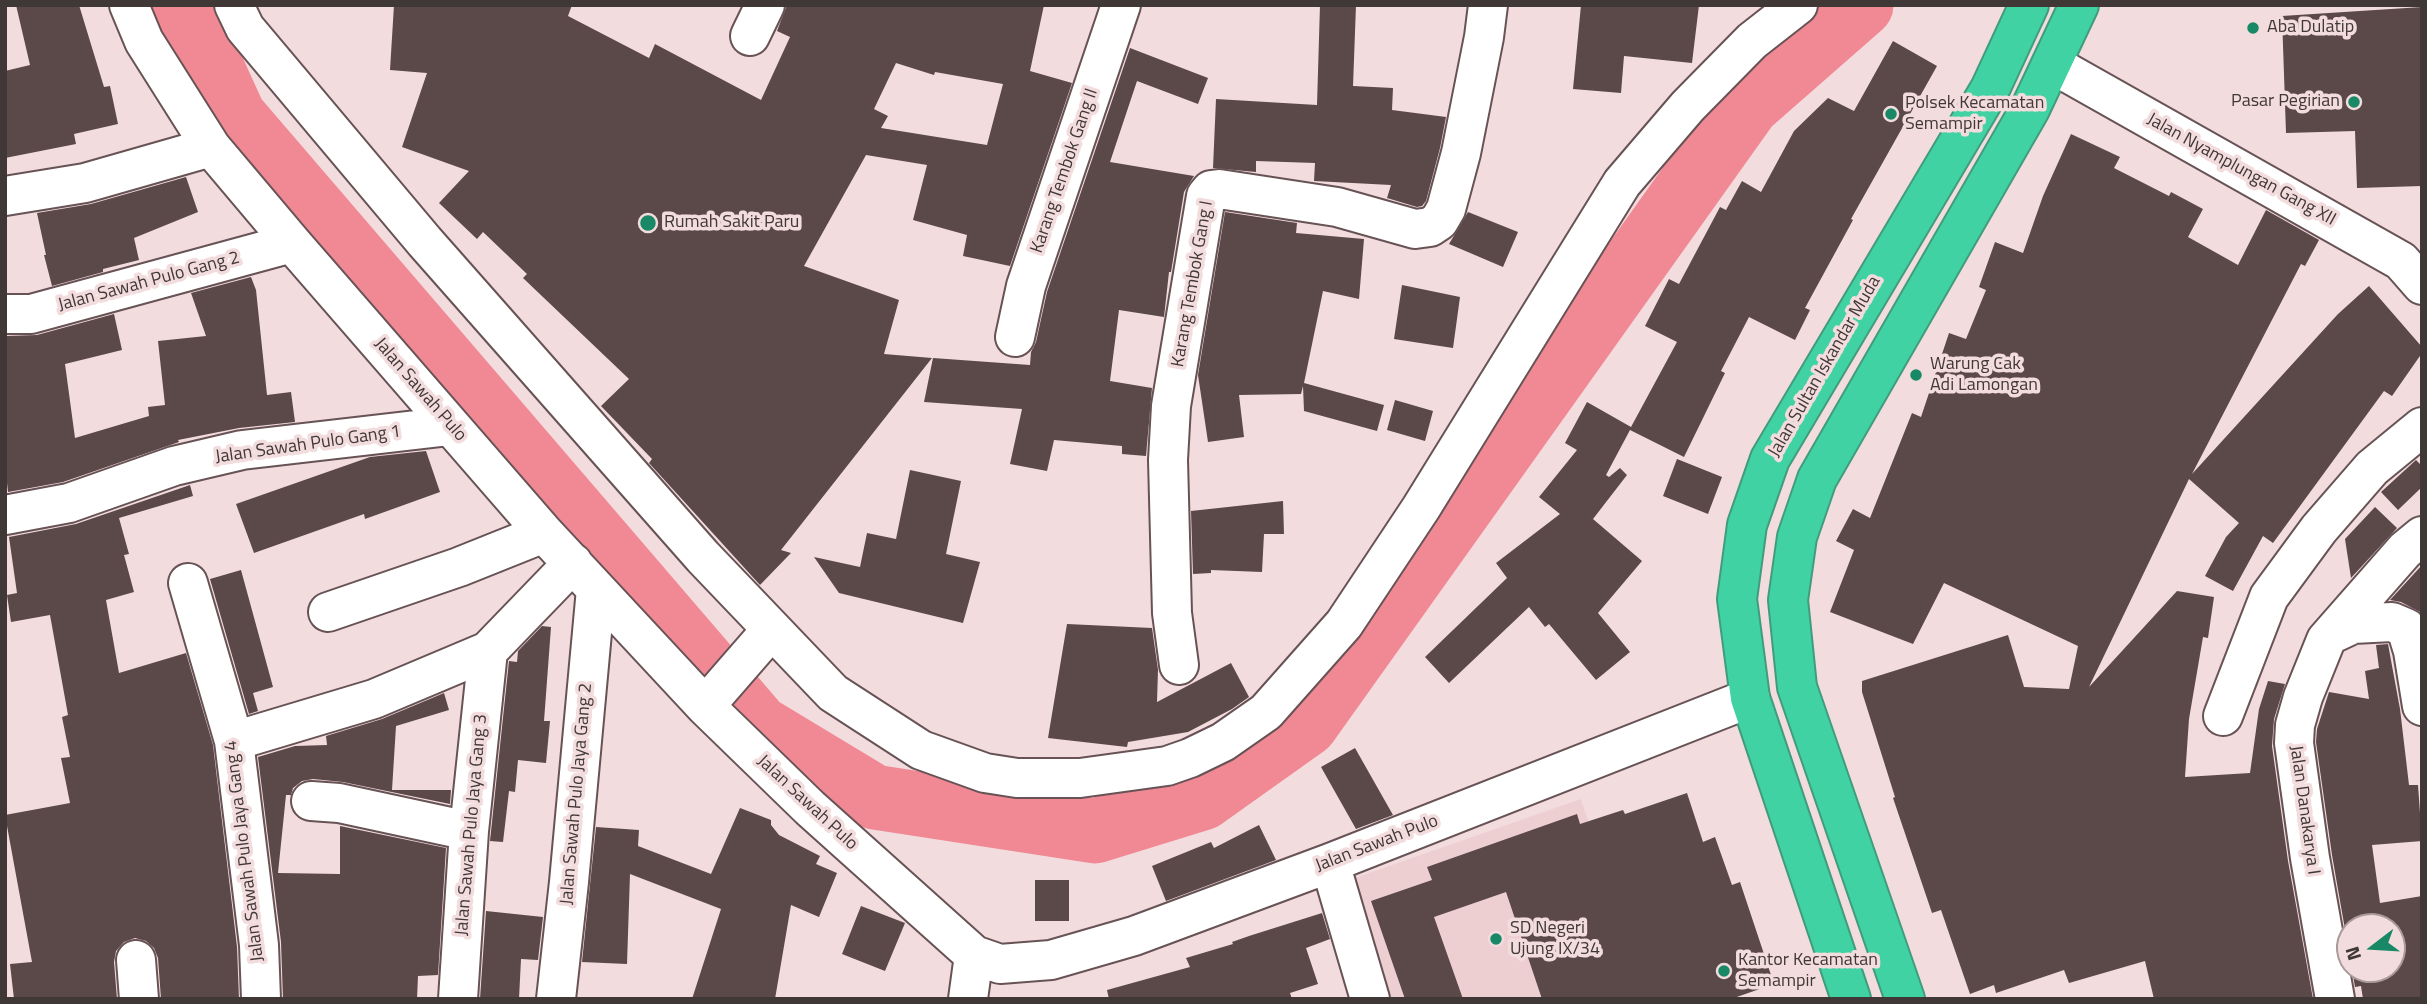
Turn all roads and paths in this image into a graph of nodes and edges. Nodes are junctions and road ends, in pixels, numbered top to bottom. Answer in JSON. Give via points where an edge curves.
{"nodes":[{"id":1,"x":129,"y":5,"type":"edge"},
{"id":2,"x":234,"y":5,"type":"edge"},
{"id":3,"x":1121,"y":5,"type":"edge"},
{"id":4,"x":1488,"y":5,"type":"edge"},
{"id":5,"x":1798,"y":5,"type":"edge"},
{"id":6,"x":2029,"y":5,"type":"edge"},
{"id":7,"x":2079,"y":5,"type":"edge"},
{"id":8,"x":2052,"y":64,"type":"junction"},
{"id":9,"x":211,"y":147,"type":"junction"},
{"id":10,"x":5,"y":196,"type":"edge"},
{"id":11,"x":292,"y":243,"type":"junction"},
{"id":12,"x":2422,"y":285,"type":"edge"},
{"id":13,"x":5,"y":314,"type":"edge"},
{"id":14,"x":1015,"y":337,"type":"dead end"},
{"id":15,"x":450,"y":426,"type":"junction"},
{"id":16,"x":2422,"y":428,"type":"edge"},
{"id":17,"x":6,"y":505,"type":"edge"},
{"id":18,"x":544,"y":533,"type":"junction"},
{"id":19,"x":2422,"y":536,"type":"edge"},
{"id":20,"x":584,"y":576,"type":"junction"},
{"id":21,"x":188,"y":583,"type":"dead end"},
{"id":22,"x":328,"y":612,"type":"dead end"},
{"id":23,"x":2336,"y":632,"type":"junction"},
{"id":24,"x":765,"y":637,"type":"junction"},
{"id":25,"x":488,"y":651,"type":"junction"},
{"id":26,"x":1179,"y":665,"type":"dead end"},
{"id":27,"x":713,"y":697,"type":"junction"},
{"id":28,"x":1750,"y":698,"type":"junction"},
{"id":29,"x":2422,"y":706,"type":"edge"},
{"id":30,"x":2223,"y":716,"type":"dead end"},
{"id":31,"x":234,"y":741,"type":"junction"},
{"id":32,"x":311,"y":801,"type":"dead end"},
{"id":33,"x":469,"y":831,"type":"junction"},
{"id":34,"x":1330,"y":863,"type":"junction"},
{"id":35,"x":974,"y":955,"type":"junction"},
{"id":36,"x":136,"y":960,"type":"dead end"},
{"id":37,"x":139,"y":999,"type":"edge"},
{"id":38,"x":261,"y":999,"type":"edge"},
{"id":39,"x":458,"y":999,"type":"edge"},
{"id":40,"x":556,"y":999,"type":"edge"},
{"id":41,"x":968,"y":999,"type":"edge"},
{"id":42,"x":1370,"y":999,"type":"edge"},
{"id":43,"x":1851,"y":999,"type":"edge"},
{"id":44,"x":1905,"y":999,"type":"edge"},
{"id":45,"x":2335,"y":999,"type":"edge"}],
"edges":[{"from":1,"to":9,"type":"street","name":"Jalan Sawah Pulo","via":[[144,41]]},
{"from":2,"to":24,"type":"street","via":[[245,28],[425,242],[703,556]]},
{"from":3,"to":14,"type":"street","name":"Karang Tembok Gang II","via":[[1026,286]]},
{"from":4,"to":26,"type":"street","name":"Karang Tembok Gang I","via":[[1461,153],[1446,208],[1430,227],[1415,229],[1338,207],[1219,189],[1206,196],[1171,406],[1172,613]]},
{"from":5,"to":24,"type":"street","via":[[1715,78],[1622,183],[1421,509],[1344,624],[1266,712],[1223,742],[1167,765],[1080,778],[985,773],[921,750],[833,693]]},
{"from":6,"to":28,"type":"highway","name":"Jalan Sultan Iskandar Muda","via":[[1990,89],[1770,459],[1747,525],[1737,599]]},
{"from":7,"to":8,"type":"highway"},
{"from":8,"to":12,"type":"street","name":"Jalan Nyamplungan Gang XII","via":[[2401,261]]},
{"from":8,"to":44,"type":"highway","via":[[1817,479],[1797,537],[1788,600],[1797,687]]},
{"from":9,"to":10,"type":"street","via":[[85,183]]},
{"from":9,"to":11,"type":"street","name":"Jalan Sawah Pulo"},
{"from":11,"to":13,"type":"street","name":"Jalan Sawah Pulo Gang 2","via":[[30,314]]},
{"from":11,"to":15,"type":"street","name":"Jalan Sawah Pulo"},
{"from":15,"to":17,"type":"street","name":"Jalan Sawah Pulo Gang 1","via":[[242,450],[174,466],[69,503]]},
{"from":15,"to":18,"type":"street","name":"Jalan Sawah Pulo"},
{"from":16,"to":30,"type":"street","via":[[2372,468],[2269,597]]},
{"from":18,"to":20,"type":"street","name":"Jalan Sawah Pulo"},
{"from":18,"to":22,"type":"street"},
{"from":19,"to":23,"type":"street","name":"Jalan Danakarya I"},
{"from":20,"to":25,"type":"street"},
{"from":20,"to":27,"type":"street","name":"Jalan Sawah Pulo"},
{"from":20,"to":40,"type":"street","name":"Jalan Sawah Pulo Jaya Gang 2","via":[[569,882]]},
{"from":21,"to":31,"type":"street","name":"Jalan Sawah Pulo Jaya Gang 4"},
{"from":23,"to":29,"type":"street","via":[[2353,624],[2392,622],[2406,628]]},
{"from":23,"to":45,"type":"street","name":"Jalan Danakarya I","via":[[2326,640],[2304,697],[2294,743]]},
{"from":24,"to":27,"type":"street"},
{"from":25,"to":31,"type":"street","via":[[374,699]]},
{"from":25,"to":33,"type":"street","name":"Jalan Sawah Pulo Jaya Gang 3"},
{"from":27,"to":35,"type":"street","name":"Jalan Sawah Pulo","via":[[810,808]]},
{"from":28,"to":34,"type":"street","name":"Jalan Sawah Pulo"},
{"from":28,"to":43,"type":"highway","name":"Jalan Sultan Iskandar Muda"},
{"from":31,"to":38,"type":"street","name":"Jalan Sawah Pulo Jaya Gang 4","via":[[259,945]]},
{"from":32,"to":33,"type":"street"},
{"from":33,"to":39,"type":"street","name":"Jalan Sawah Pulo Jaya Gang 3"},
{"from":34,"to":35,"type":"street","name":"Jalan Sawah Pulo","via":[[1134,936],[1051,960],[1000,964]]},
{"from":34,"to":42,"type":"street"},
{"from":35,"to":41,"type":"street"},
{"from":36,"to":37,"type":"street"}]}
